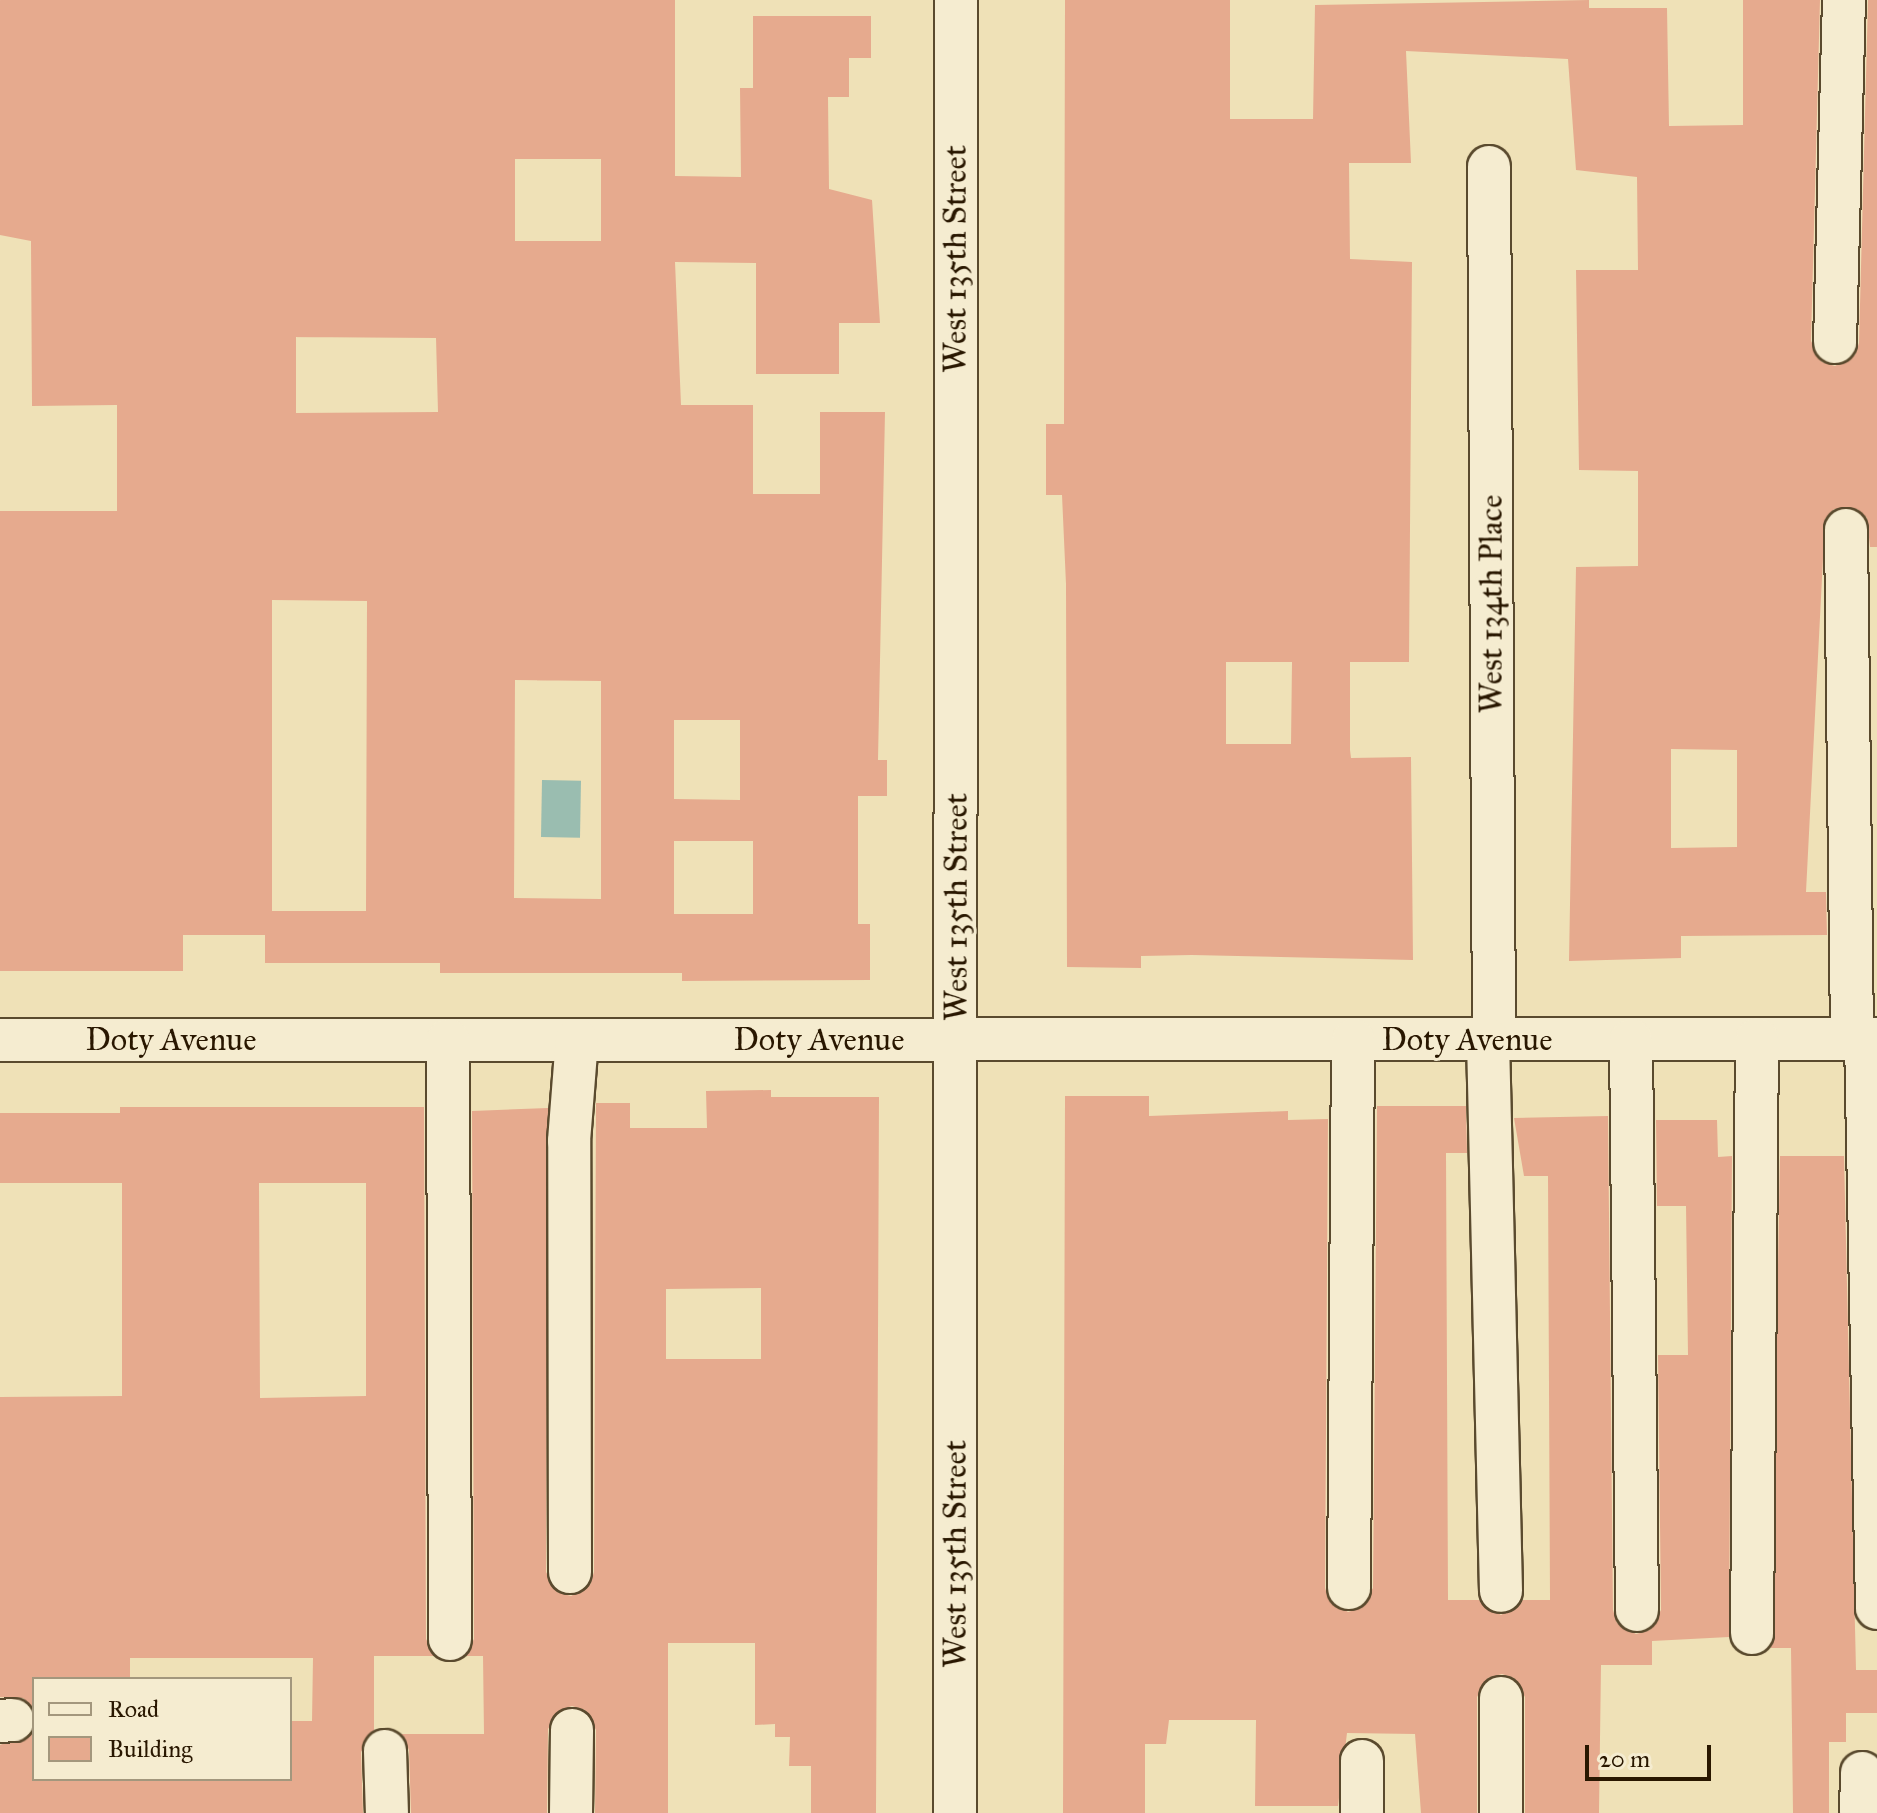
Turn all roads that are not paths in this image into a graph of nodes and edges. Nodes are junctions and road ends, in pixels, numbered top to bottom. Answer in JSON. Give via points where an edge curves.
{"nodes":[{"id":1,"x":956,"y":0,"type":"edge"},
{"id":2,"x":1844,"y":0,"type":"edge"},
{"id":3,"x":1489,"y":167,"type":"dead end"},
{"id":4,"x":1835,"y":342,"type":"dead end"},
{"id":5,"x":1846,"y":530,"type":"dead end"},
{"id":6,"x":1757,"y":1039,"type":"junction"},
{"id":7,"x":1865,"y":1039,"type":"edge"},
{"id":8,"x":0,"y":1040,"type":"edge"},
{"id":9,"x":448,"y":1040,"type":"junction"},
{"id":10,"x":577,"y":1040,"type":"junction"},
{"id":11,"x":957,"y":1040,"type":"junction"},
{"id":12,"x":1353,"y":1040,"type":"junction"},
{"id":13,"x":1491,"y":1040,"type":"junction"},
{"id":14,"x":1631,"y":1040,"type":"junction"},
{"id":15,"x":570,"y":1572,"type":"dead end"},
{"id":16,"x":1349,"y":1588,"type":"dead end"},
{"id":17,"x":1501,"y":1591,"type":"dead end"},
{"id":18,"x":1877,"y":1608,"type":"edge"},
{"id":19,"x":1637,"y":1610,"type":"dead end"},
{"id":20,"x":1752,"y":1633,"type":"dead end"},
{"id":21,"x":450,"y":1639,"type":"dead end"},
{"id":22,"x":1501,"y":1698,"type":"dead end"},
{"id":23,"x":572,"y":1730,"type":"dead end"},
{"id":24,"x":385,"y":1751,"type":"dead end"},
{"id":25,"x":1362,"y":1761,"type":"dead end"},
{"id":26,"x":387,"y":1813,"type":"edge"},
{"id":27,"x":571,"y":1813,"type":"edge"},
{"id":28,"x":955,"y":1813,"type":"edge"},
{"id":29,"x":1362,"y":1813,"type":"edge"},
{"id":30,"x":1501,"y":1813,"type":"edge"}],
"edges":[{"from":1,"to":11,"type":"street","name":"West 135th Street"},
{"from":2,"to":4,"type":"street"},
{"from":3,"to":13,"type":"street","name":"West 134th Place"},
{"from":5,"to":7,"type":"street"},
{"from":6,"to":7,"type":"street","name":"Doty Avenue"},
{"from":6,"to":14,"type":"street","name":"Doty Avenue"},
{"from":6,"to":20,"type":"street"},
{"from":7,"to":18,"type":"street"},
{"from":8,"to":9,"type":"street","name":"Doty Avenue"},
{"from":9,"to":10,"type":"street","name":"Doty Avenue"},
{"from":9,"to":21,"type":"street"},
{"from":10,"to":11,"type":"street","name":"Doty Avenue"},
{"from":10,"to":15,"type":"street","via":[[569,1141]]},
{"from":11,"to":12,"type":"street","name":"Doty Avenue"},
{"from":11,"to":28,"type":"street","name":"West 135th Street"},
{"from":12,"to":13,"type":"street","name":"Doty Avenue"},
{"from":12,"to":16,"type":"street"},
{"from":13,"to":14,"type":"street","name":"Doty Avenue"},
{"from":13,"to":17,"type":"street","name":"West 134th Place"},
{"from":14,"to":19,"type":"street"},
{"from":22,"to":30,"type":"street"},
{"from":23,"to":27,"type":"street"},
{"from":24,"to":26,"type":"street"},
{"from":25,"to":29,"type":"street"}]}
